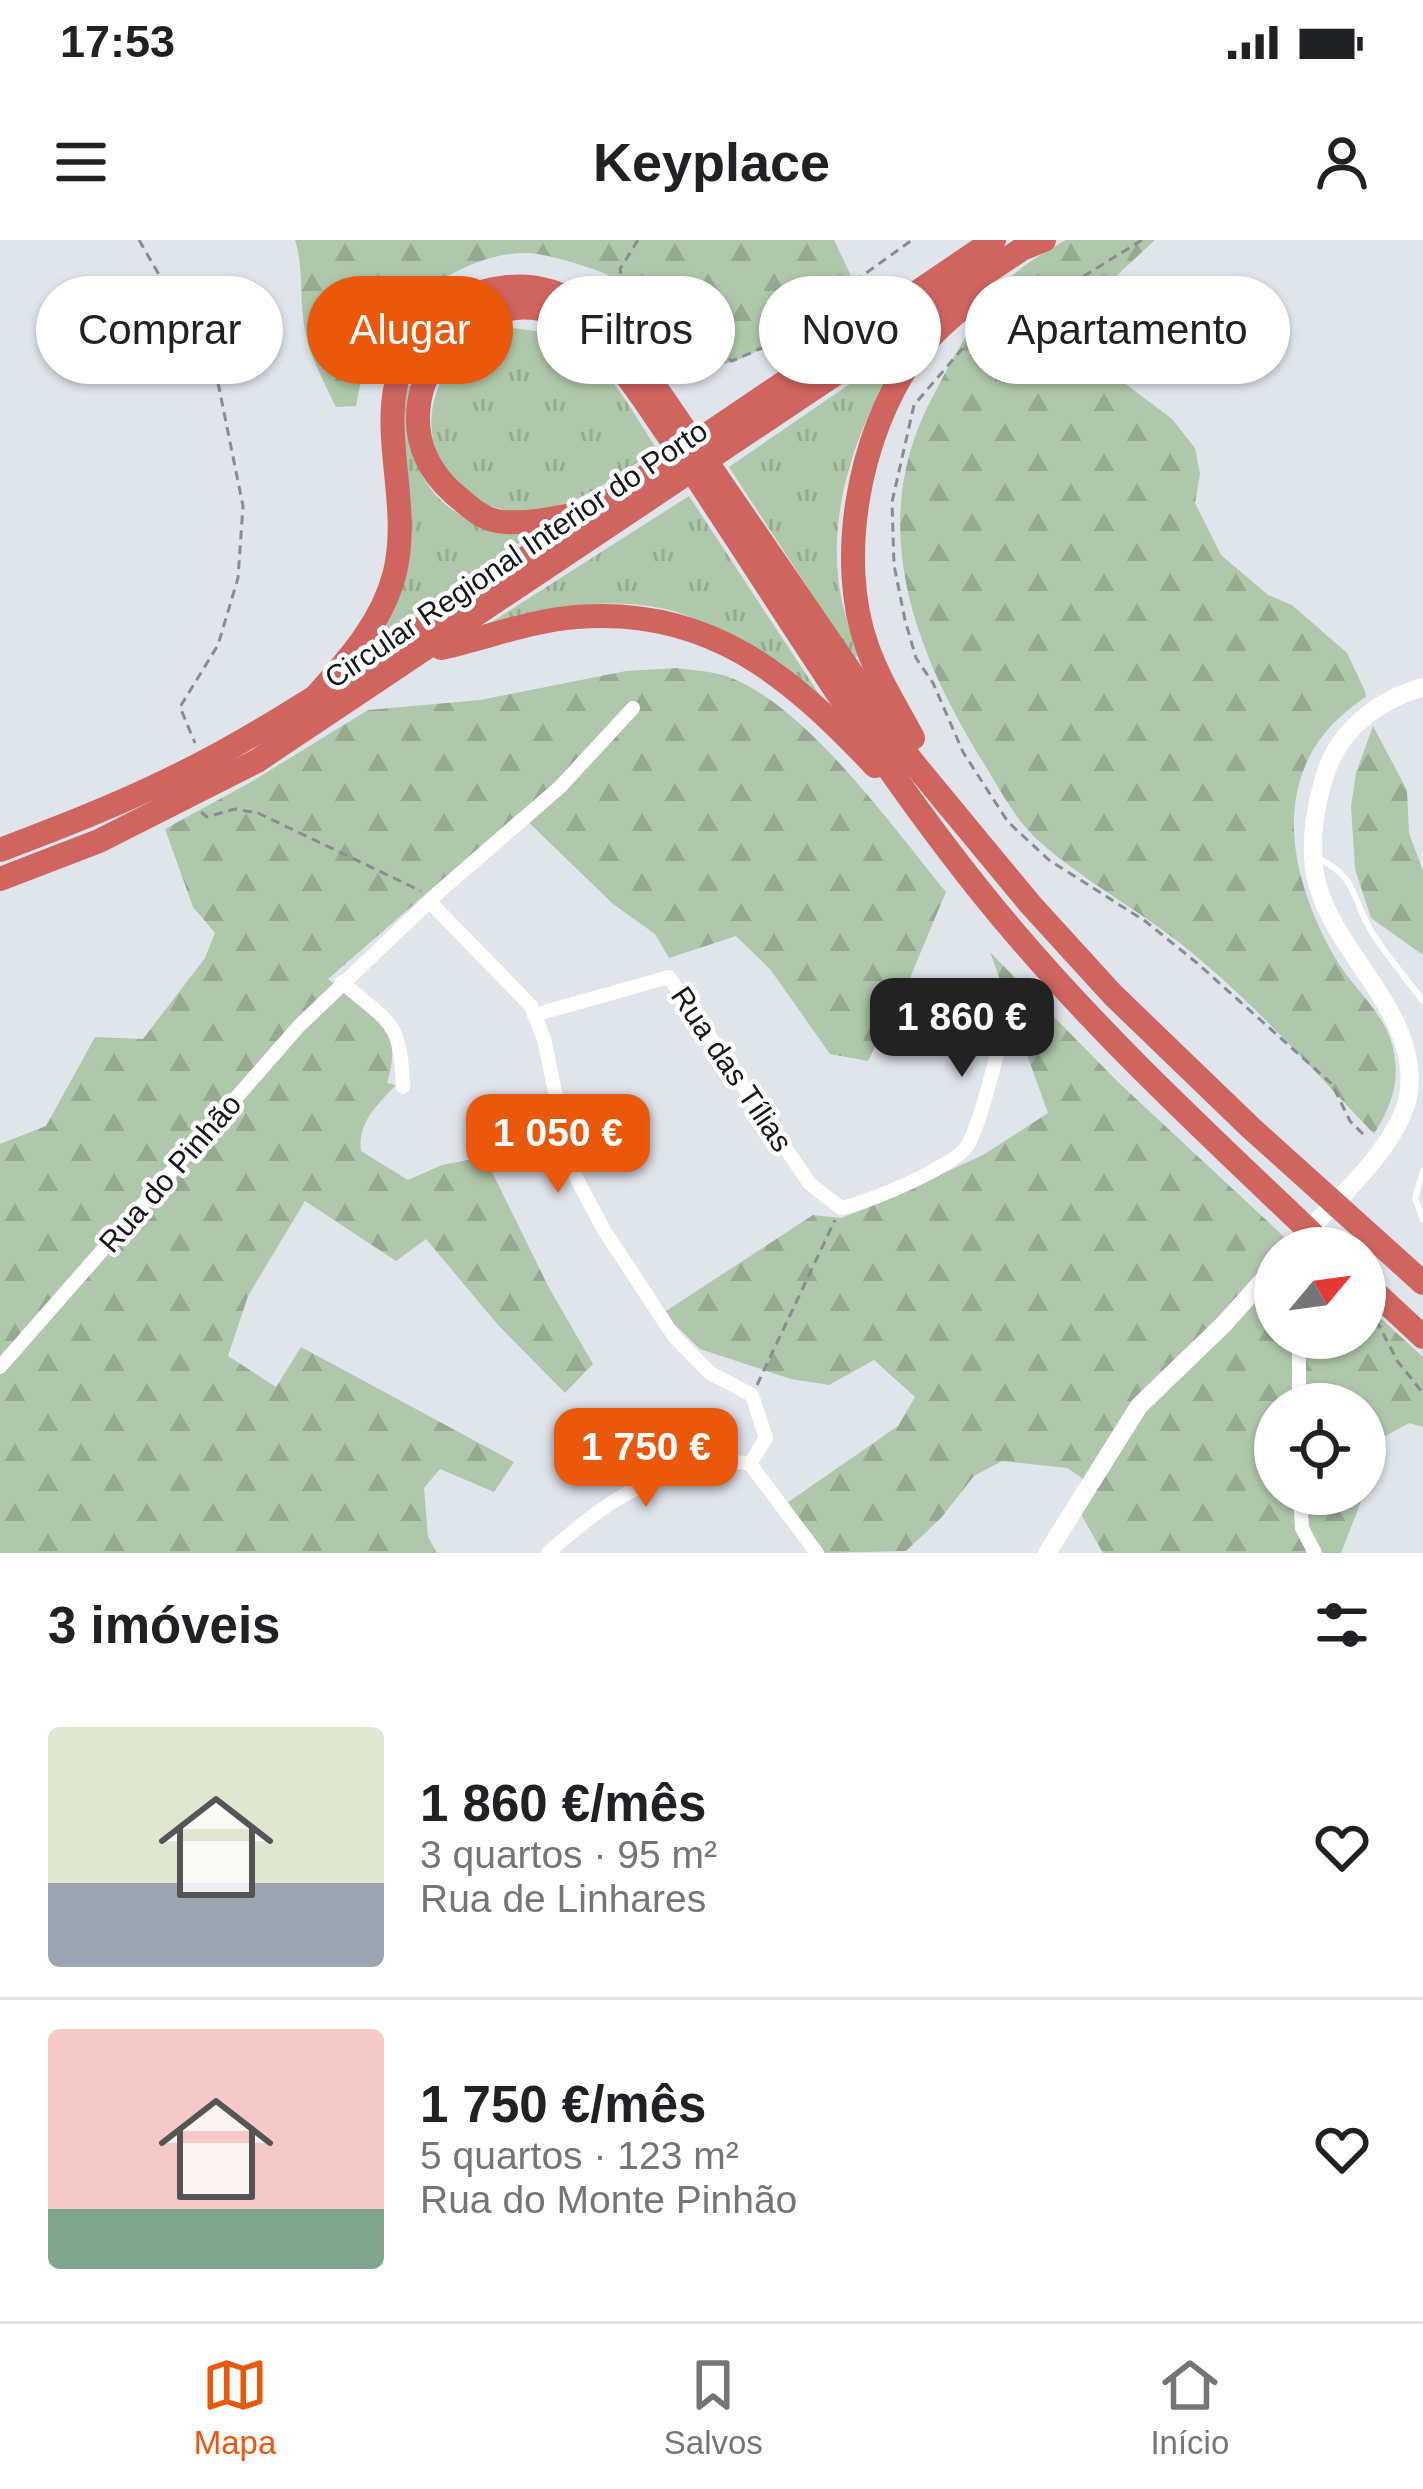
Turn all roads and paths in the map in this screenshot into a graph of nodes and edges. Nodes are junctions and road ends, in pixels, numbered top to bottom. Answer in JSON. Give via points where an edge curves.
{"nodes":[{"id":1,"x":139,"y":240,"type":"edge"},
{"id":2,"x":638,"y":240,"type":"edge"},
{"id":3,"x":912,"y":240,"type":"edge"},
{"id":4,"x":994,"y":240,"type":"edge"},
{"id":5,"x":1044,"y":240,"type":"edge"},
{"id":6,"x":1142,"y":240,"type":"edge"},
{"id":7,"x":661,"y":409,"type":"junction"},
{"id":8,"x":728,"y":508,"type":"junction"},
{"id":9,"x":596,"y":510,"type":"junction"},
{"id":10,"x":428,"y":651,"type":"junction"},
{"id":11,"x":1423,"y":687,"type":"edge"},
{"id":12,"x":323,"y":706,"type":"junction"},
{"id":13,"x":633,"y":708,"type":"dead end"},
{"id":14,"x":195,"y":743,"type":"dead end"},
{"id":15,"x":200,"y":797,"type":"dead end"},
{"id":16,"x":951,"y":808,"type":"junction"},
{"id":17,"x":921,"y":815,"type":"junction"},
{"id":18,"x":0,"y":850,"type":"edge"},
{"id":19,"x":1313,"y":855,"type":"junction"},
{"id":20,"x":0,"y":879,"type":"edge"},
{"id":21,"x":430,"y":902,"type":"junction"},
{"id":22,"x":342,"y":982,"type":"junction"},
{"id":23,"x":1423,"y":1001,"type":"edge"},
{"id":24,"x":534,"y":1015,"type":"junction"},
{"id":25,"x":1004,"y":1029,"type":"dead end"},
{"id":26,"x":403,"y":1087,"type":"dead end"},
{"id":27,"x":1378,"y":1153,"type":"junction"},
{"id":28,"x":1423,"y":1171,"type":"edge"},
{"id":29,"x":842,"y":1208,"type":"junction"},
{"id":30,"x":1423,"y":1220,"type":"edge"},
{"id":31,"x":1306,"y":1227,"type":"edge"},
{"id":32,"x":1310,"y":1227,"type":"edge"},
{"id":33,"x":1423,"y":1283,"type":"edge"},
{"id":34,"x":1254,"y":1293,"type":"edge"},
{"id":35,"x":1386,"y":1303,"type":"edge"},
{"id":36,"x":1423,"y":1337,"type":"edge"},
{"id":37,"x":1386,"y":1340,"type":"edge"},
{"id":38,"x":0,"y":1367,"type":"edge"},
{"id":39,"x":1423,"y":1393,"type":"edge"},
{"id":40,"x":752,"y":1395,"type":"junction"},
{"id":41,"x":749,"y":1464,"type":"junction"},
{"id":42,"x":1301,"y":1515,"type":"edge"},
{"id":43,"x":548,"y":1553,"type":"edge"},
{"id":44,"x":817,"y":1553,"type":"edge"},
{"id":45,"x":1047,"y":1553,"type":"edge"},
{"id":46,"x":1315,"y":1553,"type":"edge"}],
"edges":[{"from":1,"to":14,"type":"path","via":[[214,368],[243,506],[238,578],[218,645],[180,707]]},
{"from":2,"to":3,"type":"path","via":[[620,268],[623,285],[732,361]]},
{"from":4,"to":9,"type":"highway","name":"Circular Regional Interior do Porto"},
{"from":5,"to":10,"type":"highway","name":"Circular Regional Interior do Porto"},
{"from":5,"to":16,"type":"highway","via":[[913,358],[886,409],[857,500],[853,572],[866,644]]},
{"from":6,"to":27,"type":"path","via":[[969,341],[914,405],[892,502],[894,565],[916,658],[1008,822],[1197,963],[1332,1084]]},
{"from":7,"to":8,"type":"highway"},
{"from":7,"to":9,"type":"highway","via":[[572,321],[540,309],[476,321],[449,339],[429,368],[418,433],[442,482],[466,505],[492,521],[523,523]]},
{"from":7,"to":12,"type":"highway","via":[[610,327],[574,299],[542,288],[503,287],[450,306],[418,334],[396,375],[391,425],[400,539],[387,597]]},
{"from":8,"to":16,"type":"highway"},
{"from":8,"to":17,"type":"highway"},
{"from":9,"to":12,"type":"highway","name":"Circular Regional Interior do Porto"},
{"from":10,"to":12,"type":"highway","name":"Circular Regional Interior do Porto"},
{"from":10,"to":17,"type":"highway","via":[[576,617],[662,621],[724,642],[808,697]]},
{"from":11,"to":19,"type":"street","via":[[1372,710],[1345,737],[1317,800]]},
{"from":12,"to":18,"type":"highway","name":"Circular Regional Interior do Porto"},
{"from":12,"to":20,"type":"highway","name":"Circular Regional Interior do Porto","via":[[186,800]]},
{"from":13,"to":21,"type":"street","name":"Rua do Pinhão","via":[[560,787]]},
{"from":15,"to":21,"type":"path","via":[[201,815],[258,813],[416,887]]},
{"from":16,"to":33,"type":"highway","via":[[1113,995]]},
{"from":17,"to":31,"type":"highway","via":[[1089,1017]]},
{"from":19,"to":23,"type":"lane","via":[[1355,886],[1370,928]]},
{"from":19,"to":27,"type":"street","via":[[1334,923],[1399,1027],[1410,1059],[1408,1097]]},
{"from":21,"to":22,"type":"street","name":"Rua do Pinhão"},
{"from":21,"to":24,"type":"street"},
{"from":22,"to":26,"type":"street","via":[[394,1028]]},
{"from":22,"to":38,"type":"street","name":"Rua do Pinhão"},
{"from":24,"to":29,"type":"street","name":"Rua das Tílias","via":[[669,977],[810,1184]]},
{"from":24,"to":40,"type":"street","via":[[571,1168],[604,1230],[674,1335],[710,1373]]},
{"from":25,"to":29,"type":"street","via":[[968,1145],[877,1198]]},
{"from":27,"to":32,"type":"street"},
{"from":28,"to":30,"type":"lane","via":[[1415,1198]]},
{"from":29,"to":40,"type":"path"},
{"from":34,"to":45,"type":"street","via":[[1139,1406]]},
{"from":35,"to":36,"type":"highway"},
{"from":37,"to":39,"type":"path"},
{"from":40,"to":41,"type":"street","via":[[766,1438]]},
{"from":41,"to":43,"type":"street","via":[[663,1474]]},
{"from":41,"to":44,"type":"street"},
{"from":42,"to":46,"type":"street"}]}
